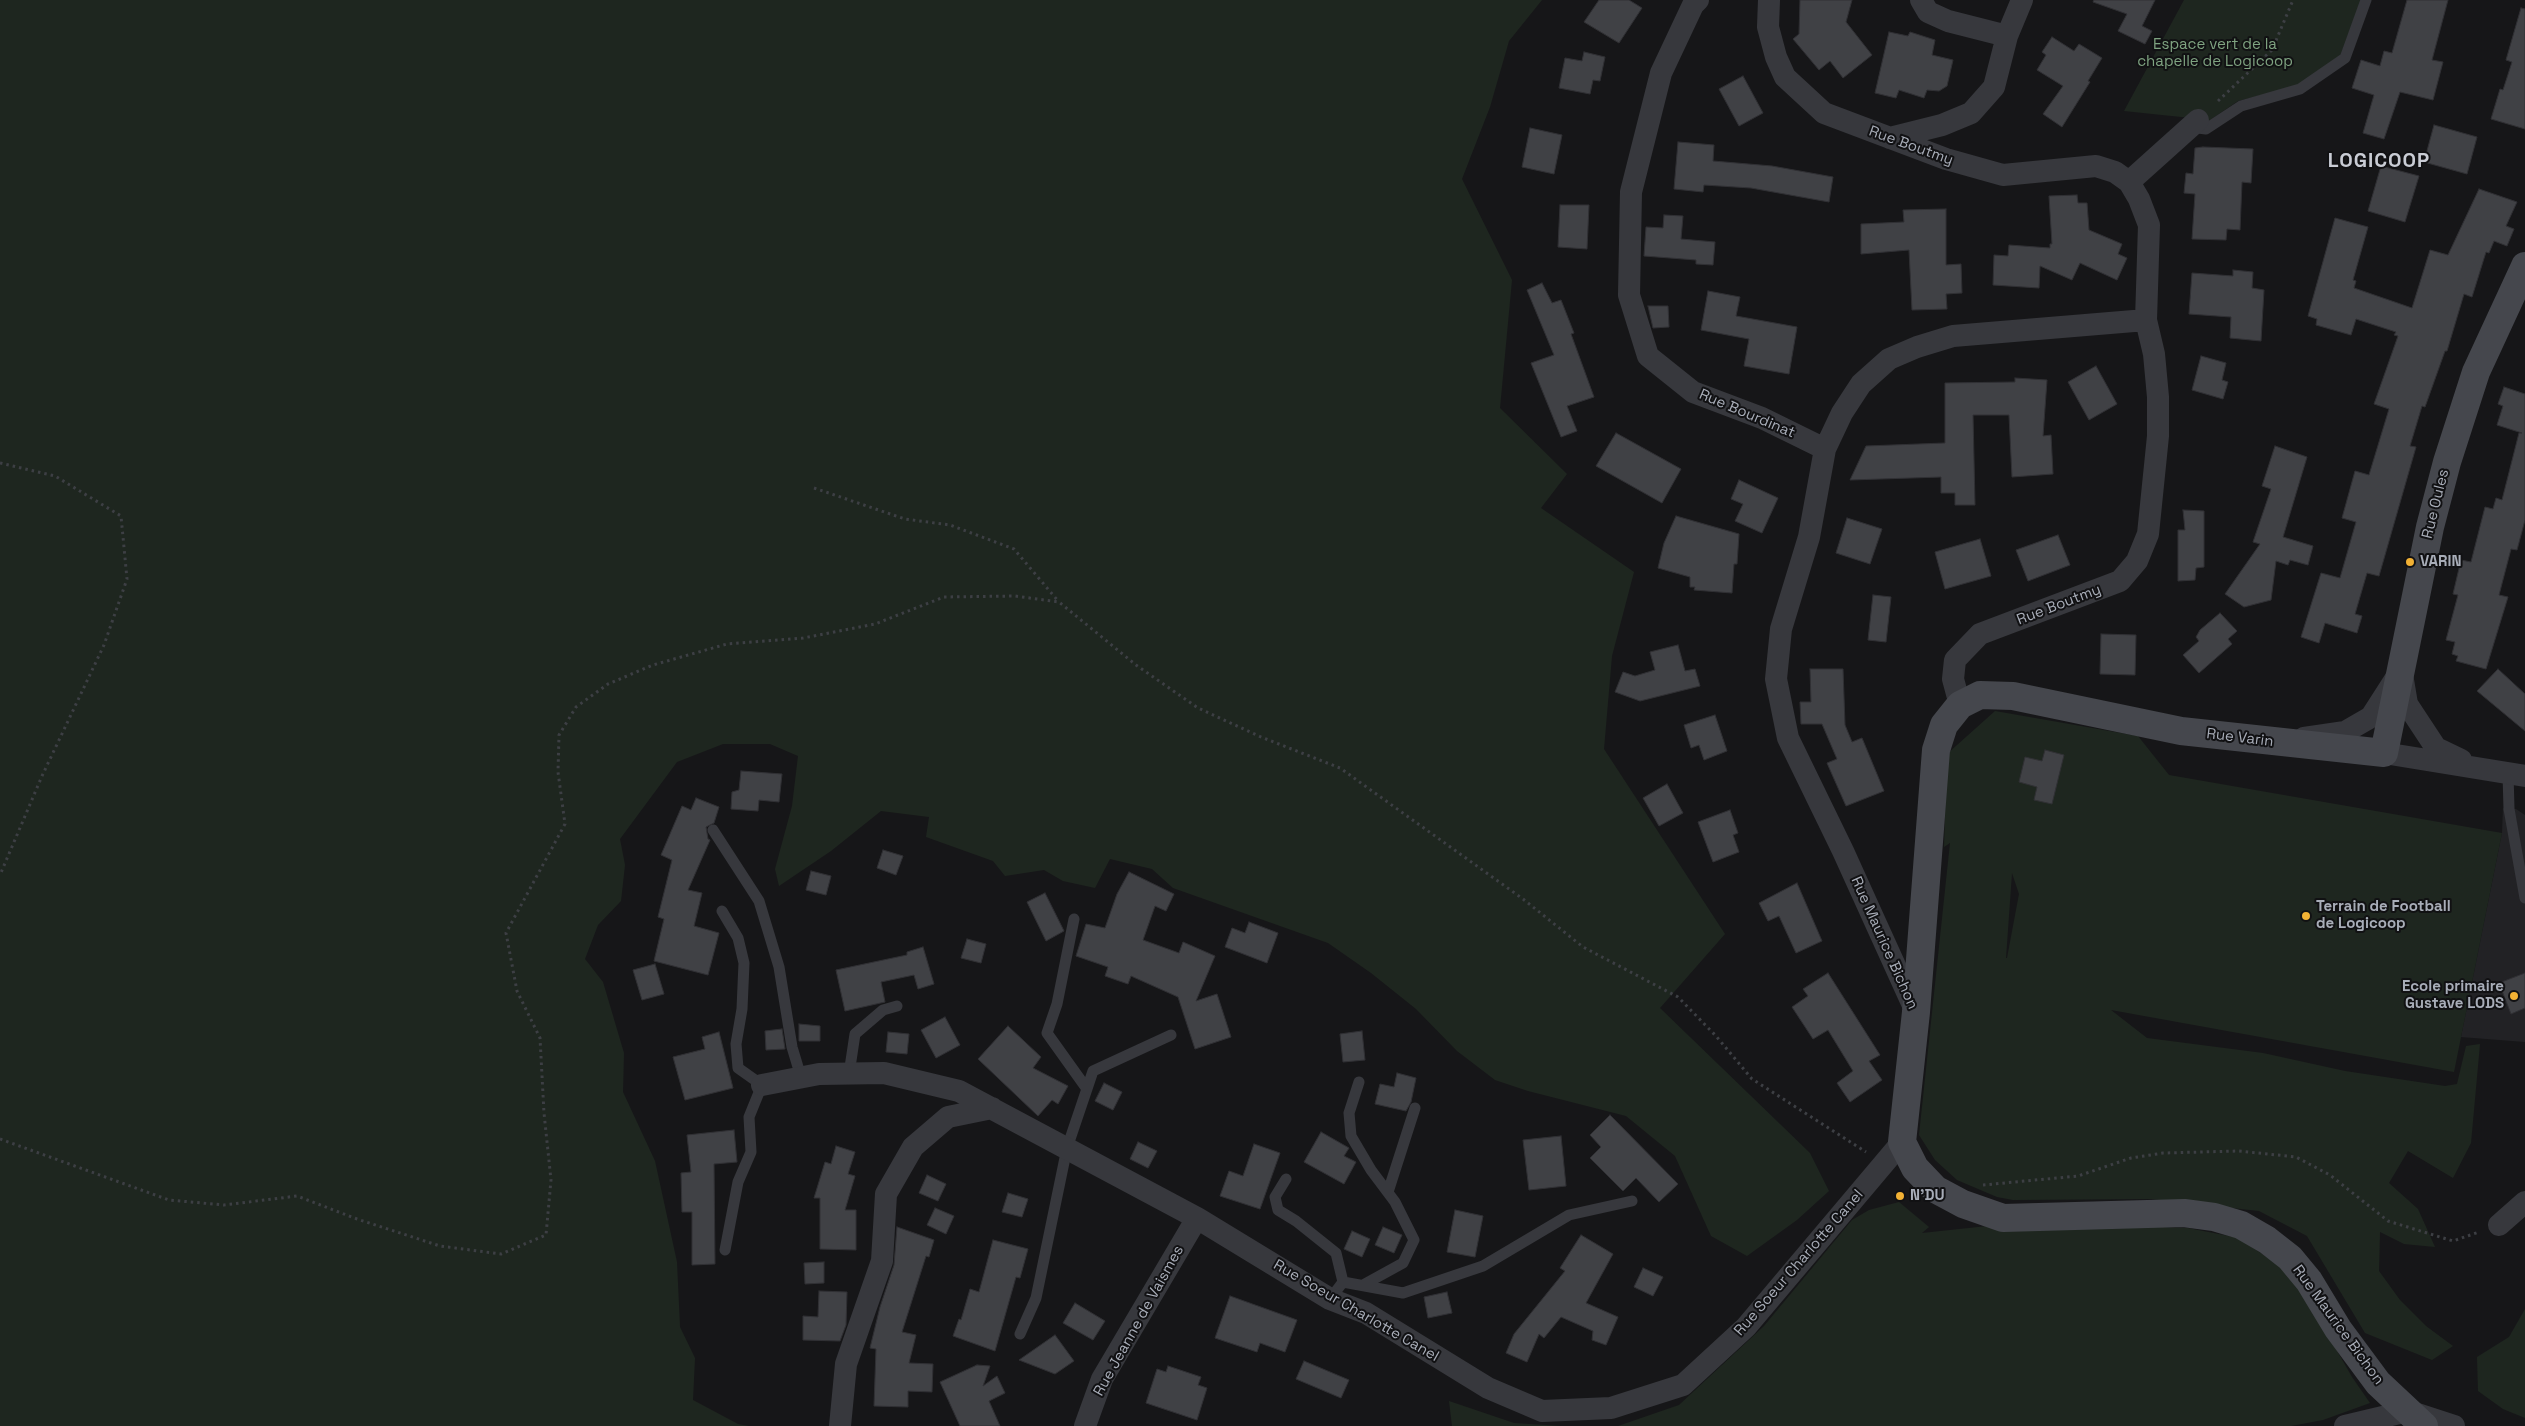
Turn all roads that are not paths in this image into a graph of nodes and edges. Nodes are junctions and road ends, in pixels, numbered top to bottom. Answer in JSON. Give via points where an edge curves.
{"nodes":[{"id":1,"x":1698,"y":0,"type":"edge"},
{"id":2,"x":1769,"y":0,"type":"edge"},
{"id":3,"x":1921,"y":0,"type":"edge"},
{"id":4,"x":2022,"y":0,"type":"edge"},
{"id":5,"x":2366,"y":0,"type":"edge"},
{"id":6,"x":2008,"y":36,"type":"junction"},
{"id":7,"x":2194,"y":124,"type":"joint"},
{"id":8,"x":1890,"y":138,"type":"junction"},
{"id":9,"x":2129,"y":182,"type":"junction"},
{"id":10,"x":2525,"y":266,"type":"edge"},
{"id":11,"x":2146,"y":320,"type":"junction"},
{"id":12,"x":1826,"y":449,"type":"junction"},
{"id":13,"x":2401,"y":668,"type":"junction"},
{"id":14,"x":1960,"y":705,"type":"junction"},
{"id":15,"x":2249,"y":739,"type":"junction"},
{"id":16,"x":2384,"y":753,"type":"junction"},
{"id":17,"x":2477,"y":768,"type":"junction"},
{"id":18,"x":2517,"y":774,"type":"edge"},
{"id":19,"x":713,"y":830,"type":"dead end"},
{"id":20,"x":2525,"y":898,"type":"edge"},
{"id":21,"x":722,"y":911,"type":"dead end"},
{"id":22,"x":1074,"y":920,"type":"dead end"},
{"id":23,"x":897,"y":1006,"type":"dead end"},
{"id":24,"x":1916,"y":1012,"type":"junction"},
{"id":25,"x":1171,"y":1035,"type":"dead end"},
{"id":26,"x":849,"y":1074,"type":"junction"},
{"id":27,"x":801,"y":1077,"type":"junction"},
{"id":28,"x":1359,"y":1082,"type":"dead end"},
{"id":29,"x":762,"y":1085,"type":"junction"},
{"id":30,"x":1087,"y":1090,"type":"junction"},
{"id":31,"x":992,"y":1108,"type":"junction"},
{"id":32,"x":1415,"y":1108,"type":"dead end"},
{"id":33,"x":1902,"y":1142,"type":"junction"},
{"id":34,"x":1067,"y":1148,"type":"junction"},
{"id":35,"x":1286,"y":1179,"type":"dead end"},
{"id":36,"x":1388,"y":1192,"type":"junction"},
{"id":37,"x":1632,"y":1201,"type":"dead end"},
{"id":38,"x":2525,"y":1202,"type":"edge"},
{"id":39,"x":1197,"y":1218,"type":"junction"},
{"id":40,"x":2499,"y":1225,"type":"road end"},
{"id":41,"x":725,"y":1250,"type":"dead end"},
{"id":42,"x":1363,"y":1285,"type":"junction"},
{"id":43,"x":1336,"y":1290,"type":"junction"},
{"id":44,"x":1020,"y":1334,"type":"dead end"},
{"id":45,"x":2416,"y":1419,"type":"edge"},
{"id":46,"x":840,"y":1426,"type":"edge"},
{"id":47,"x":1085,"y":1426,"type":"edge"},
{"id":48,"x":2345,"y":1426,"type":"edge"},
{"id":49,"x":2454,"y":1426,"type":"edge"}],
"edges":[{"from":1,"to":12,"type":"street","name":"Rue Bourdinat","via":[[1661,73],[1630,192],[1629,295],[1648,356],[1692,392],[1762,418]]},
{"from":2,"to":8,"type":"street","name":"Rue Boutmy","via":[[1768,27],[1785,78],[1824,113]]},
{"from":3,"to":6,"type":"street","via":[[1928,12],[1948,21]]},
{"from":4,"to":6,"type":"street"},
{"from":5,"to":7,"type":"lane","via":[[2345,58],[2300,89],[2241,106],[2206,128]]},
{"from":6,"to":8,"type":"street","via":[[1994,87],[1971,113],[1942,125]]},
{"from":7,"to":9,"type":"street"},
{"from":8,"to":9,"type":"street","name":"Rue Boutmy","via":[[1946,160],[2003,174],[2096,166],[2115,172]]},
{"from":9,"to":11,"type":"street","name":"Rue Boutmy","via":[[2149,225]]},
{"from":10,"to":13,"type":"street","name":"Rue Oules","via":[[2476,372],[2447,462]]},
{"from":11,"to":12,"type":"street","via":[[1953,336],[1917,347],[1889,360],[1861,384],[1842,412]]},
{"from":11,"to":14,"type":"street","name":"Rue Boutmy","via":[[2154,354],[2158,436],[2148,534],[2137,561],[2120,581],[1980,634],[1955,660],[1953,679]]},
{"from":12,"to":24,"type":"street","name":"Rue Maurice Bichon","via":[[1809,537],[1781,629],[1776,679],[1788,738],[1844,851]]},
{"from":13,"to":15,"type":"street","via":[[2371,717],[2344,732],[2307,738]]},
{"from":13,"to":16,"type":"street","name":"Rue Oules"},
{"from":13,"to":17,"type":"street","via":[[2408,704],[2436,748]]},
{"from":14,"to":15,"type":"street","name":"Rue Varin","via":[[1980,695],[2013,696],[2181,731]]},
{"from":14,"to":24,"type":"street","via":[[1944,725],[1936,750]]},
{"from":15,"to":16,"type":"street","name":"Rue Varin"},
{"from":16,"to":17,"type":"street","name":"Rue Varin"},
{"from":17,"to":18,"type":"street","name":"Rue Varin"},
{"from":18,"to":20,"type":"lane","via":[[2509,809]]},
{"from":19,"to":27,"type":"lane","via":[[759,901],[779,966],[792,1047]]},
{"from":21,"to":29,"type":"lane","via":[[738,938],[744,963],[736,1044],[738,1068]]},
{"from":22,"to":30,"type":"lane","via":[[1048,1033]]},
{"from":23,"to":26,"type":"lane","via":[[883,1010],[855,1034]]},
{"from":24,"to":33,"type":"street","name":"Rue Maurice Bichon"},
{"from":25,"to":30,"type":"lane","via":[[1094,1071]]},
{"from":26,"to":27,"type":"street","name":"Rue Soeur Charlotte Canel"},
{"from":26,"to":31,"type":"street","name":"Rue Soeur Charlotte Canel","via":[[884,1074],[959,1090]]},
{"from":27,"to":29,"type":"street","name":"Rue Soeur Charlotte Canel"},
{"from":28,"to":36,"type":"lane","via":[[1349,1113],[1351,1136]]},
{"from":29,"to":41,"type":"lane","via":[[749,1117],[751,1152],[738,1182]]},
{"from":30,"to":34,"type":"lane"},
{"from":31,"to":34,"type":"street","name":"Rue Soeur Charlotte Canel"},
{"from":31,"to":46,"type":"street","via":[[948,1117],[913,1147],[886,1194],[882,1261],[846,1364]]},
{"from":32,"to":36,"type":"lane"},
{"from":33,"to":43,"type":"street","name":"Rue Soeur Charlotte Canel","via":[[1746,1327],[1684,1385],[1611,1408],[1542,1411],[1488,1388],[1366,1313]]},
{"from":33,"to":45,"type":"street","name":"Rue Maurice Bichon","via":[[1914,1168],[1935,1189],[1963,1204],[2002,1218],[2184,1213],[2241,1225],[2290,1258],[2378,1383]]},
{"from":34,"to":39,"type":"street","name":"Rue Soeur Charlotte Canel"},
{"from":34,"to":44,"type":"lane","via":[[1036,1298]]},
{"from":35,"to":43,"type":"lane","via":[[1275,1197],[1278,1210],[1336,1253]]},
{"from":36,"to":42,"type":"lane","via":[[1414,1240],[1403,1263]]},
{"from":37,"to":42,"type":"lane","via":[[1570,1215],[1484,1266],[1403,1293]]},
{"from":38,"to":40,"type":"street"},
{"from":39,"to":43,"type":"street","name":"Rue Soeur Charlotte Canel"},
{"from":39,"to":47,"type":"street","name":"Rue Jeanne de Vaismes","via":[[1102,1380]]},
{"from":42,"to":43,"type":"lane"},
{"from":45,"to":48,"type":"street"},
{"from":45,"to":49,"type":"street"}]}
